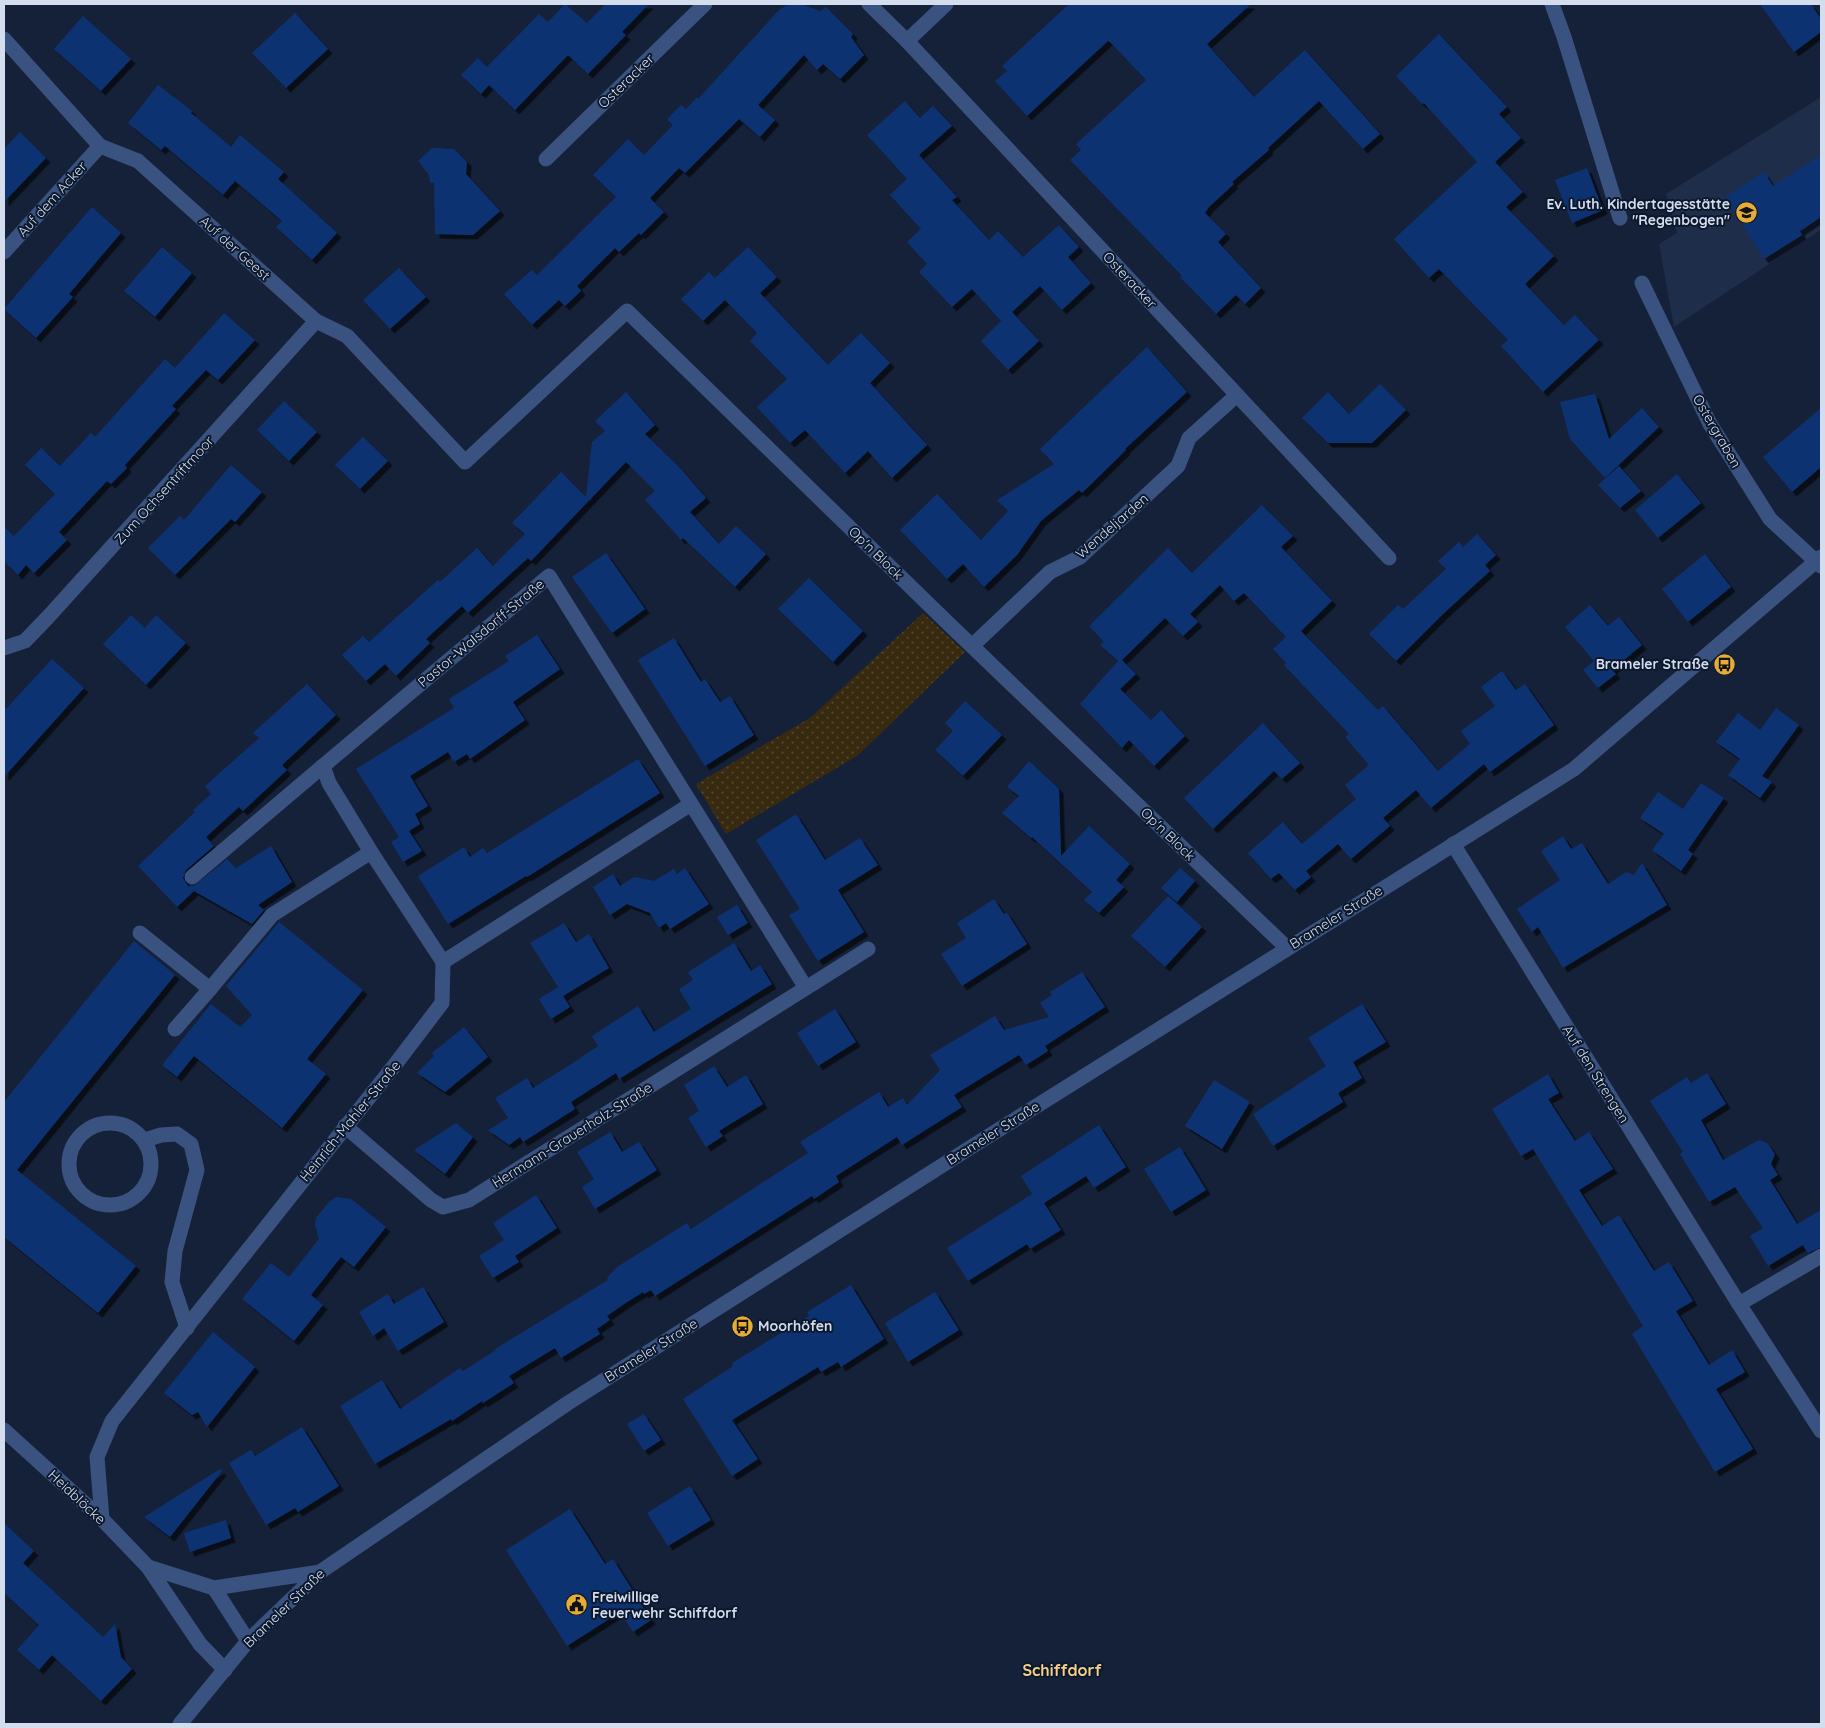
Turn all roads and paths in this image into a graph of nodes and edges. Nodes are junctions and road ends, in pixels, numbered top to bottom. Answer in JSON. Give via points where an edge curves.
{"nodes":[{"id":1,"x":705,"y":4,"type":"edge"},
{"id":2,"x":869,"y":4,"type":"edge"},
{"id":3,"x":946,"y":4,"type":"edge"},
{"id":4,"x":1552,"y":4,"type":"edge"},
{"id":5,"x":4,"y":39,"type":"edge"},
{"id":6,"x":907,"y":41,"type":"junction"},
{"id":7,"x":100,"y":146,"type":"junction"},
{"id":8,"x":546,"y":159,"type":"dead end"},
{"id":9,"x":1620,"y":218,"type":"dead end"},
{"id":10,"x":4,"y":252,"type":"edge"},
{"id":11,"x":1642,"y":282,"type":"dead end"},
{"id":12,"x":316,"y":321,"type":"junction"},
{"id":13,"x":1237,"y":395,"type":"junction"},
{"id":14,"x":465,"y":462,"type":"joint"},
{"id":15,"x":1390,"y":558,"type":"dead end"},
{"id":16,"x":1820,"y":562,"type":"edge"},
{"id":17,"x":972,"y":646,"type":"junction"},
{"id":18,"x":4,"y":648,"type":"edge"},
{"id":19,"x":323,"y":766,"type":"junction"},
{"id":20,"x":691,"y":804,"type":"junction"},
{"id":21,"x":1454,"y":844,"type":"junction"},
{"id":22,"x":371,"y":852,"type":"junction"},
{"id":23,"x":192,"y":877,"type":"dead end"},
{"id":24,"x":140,"y":934,"type":"dead end"},
{"id":25,"x":1287,"y":948,"type":"junction"},
{"id":26,"x":868,"y":949,"type":"dead end"},
{"id":27,"x":443,"y":962,"type":"junction"},
{"id":28,"x":806,"y":988,"type":"junction"},
{"id":29,"x":210,"y":989,"type":"junction"},
{"id":30,"x":175,"y":1029,"type":"dead end"},
{"id":31,"x":345,"y":1126,"type":"junction"},
{"id":32,"x":145,"y":1140,"type":"junction"},
{"id":33,"x":1821,"y":1256,"type":"edge"},
{"id":34,"x":1739,"y":1304,"type":"junction"},
{"id":35,"x":186,"y":1328,"type":"junction"},
{"id":36,"x":4,"y":1430,"type":"edge"},
{"id":37,"x":1821,"y":1431,"type":"edge"},
{"id":38,"x":102,"y":1518,"type":"junction"},
{"id":39,"x":148,"y":1567,"type":"junction"},
{"id":40,"x":320,"y":1572,"type":"junction"},
{"id":41,"x":214,"y":1588,"type":"junction"},
{"id":42,"x":248,"y":1641,"type":"junction"},
{"id":43,"x":225,"y":1670,"type":"junction"},
{"id":44,"x":180,"y":1724,"type":"edge"}],
"edges":[{"from":1,"to":8,"type":"street","name":"Osteracker"},
{"from":2,"to":6,"type":"street","name":"Osteracker"},
{"from":3,"to":6,"type":"street"},
{"from":4,"to":9,"type":"street"},
{"from":5,"to":7,"type":"street","name":"Auf der Geest"},
{"from":6,"to":13,"type":"street","name":"Osteracker"},
{"from":7,"to":10,"type":"street","name":"Auf dem Acker"},
{"from":7,"to":12,"type":"street","name":"Auf der Geest","via":[[138,161]]},
{"from":11,"to":16,"type":"street","name":"Ostergraben","via":[[1710,424],[1770,519]]},
{"from":12,"to":14,"type":"street","name":"Auf der Geest","via":[[347,336]]},
{"from":12,"to":18,"type":"street","name":"Zum Ochsentriftmoor","via":[[49,616],[25,641]]},
{"from":13,"to":15,"type":"street","name":"Osteracker"},
{"from":13,"to":17,"type":"street","name":"Wendeljarden","via":[[1189,438],[1178,466],[1080,557],[1050,572]]},
{"from":14,"to":17,"type":"street","name":"Op'n Block","via":[[627,311]]},
{"from":16,"to":21,"type":"street","name":"Brameler Straße","via":[[1574,769]]},
{"from":17,"to":25,"type":"street","name":"Op'n Block"},
{"from":19,"to":20,"type":"street","name":"Pastor-Walsdorff-Straße","via":[[549,576]]},
{"from":19,"to":22,"type":"street","via":[[329,783]]},
{"from":19,"to":23,"type":"street","name":"Pastor-Walsdorff-Straße"},
{"from":20,"to":27,"type":"street"},
{"from":20,"to":28,"type":"street"},
{"from":21,"to":25,"type":"street","name":"Brameler Straße"},
{"from":21,"to":34,"type":"street","name":"Auf den Strengen"},
{"from":22,"to":27,"type":"street"},
{"from":22,"to":29,"type":"street","via":[[272,915]]},
{"from":24,"to":29,"type":"street"},
{"from":25,"to":40,"type":"street","name":"Brameler Straße","via":[[568,1403]]},
{"from":26,"to":28,"type":"street","name":"Hermann-Grauerholz-Straße"},
{"from":27,"to":31,"type":"street","name":"Heinrich-Mahler-Straße","via":[[442,1003]]},
{"from":28,"to":31,"type":"street","name":"Hermann-Grauerholz-Straße","via":[[469,1200],[442,1207]]},
{"from":29,"to":30,"type":"street"},
{"from":31,"to":35,"type":"street","name":"Heinrich-Mahler-Straße"},
{"from":32,"to":32,"type":"street","via":[[134,1130],[119,1124],[105,1123],[88,1129],[78,1138],[70,1154],[73,1182],[94,1202],[108,1205],[124,1203],[136,1196],[147,1183],[151,1155]]},
{"from":32,"to":35,"type":"street","via":[[178,1134],[191,1144],[197,1170],[176,1250],[172,1282]]},
{"from":33,"to":34,"type":"street"},
{"from":34,"to":37,"type":"street","name":"Auf den Strengen"},
{"from":35,"to":38,"type":"street","name":"Heinrich-Mahler-Straße","via":[[112,1421],[97,1457]]},
{"from":36,"to":38,"type":"street","name":"Heidblöcke"},
{"from":38,"to":39,"type":"street","name":"Heidblöcke"},
{"from":39,"to":41,"type":"street","name":"Heidblöcke"},
{"from":39,"to":43,"type":"street","name":"Heidblöcke","via":[[200,1644]]},
{"from":40,"to":41,"type":"street","name":"Heidblöcke"},
{"from":40,"to":42,"type":"street","name":"Brameler Straße"},
{"from":41,"to":42,"type":"street"},
{"from":42,"to":43,"type":"street","name":"Brameler Straße"},
{"from":43,"to":44,"type":"street","name":"Brameler Straße"}]}
